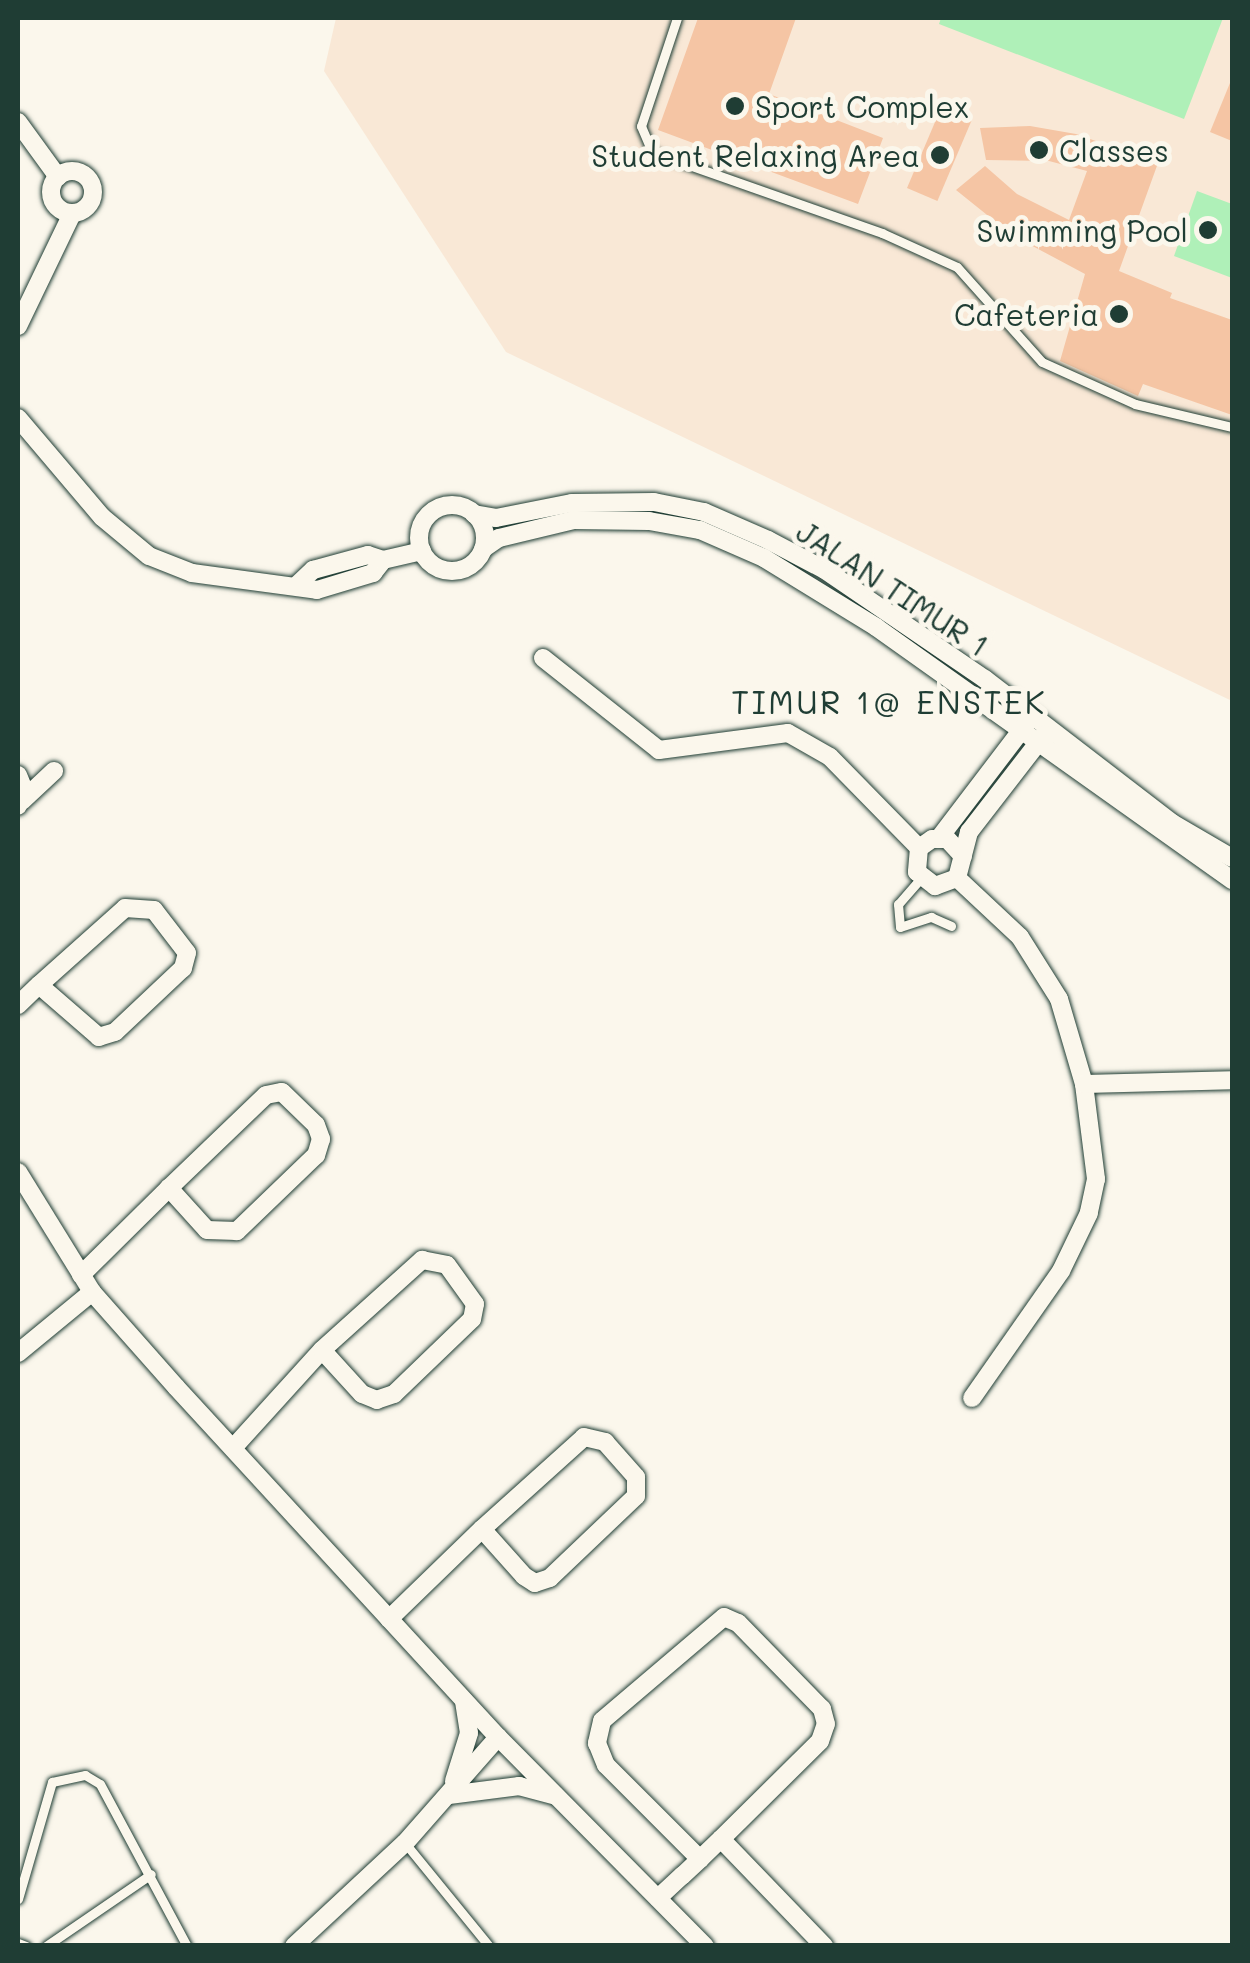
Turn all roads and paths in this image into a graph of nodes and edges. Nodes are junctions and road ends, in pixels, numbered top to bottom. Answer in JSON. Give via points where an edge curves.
{"nodes":[{"id":1,"x":677,"y":18,"type":"edge"},
{"id":2,"x":18,"y":122,"type":"edge"},
{"id":3,"x":58,"y":177,"type":"junction"},
{"id":4,"x":72,"y":214,"type":"junction"},
{"id":5,"x":18,"y":326,"type":"edge"},
{"id":6,"x":18,"y":418,"type":"edge"},
{"id":7,"x":1232,"y":427,"type":"edge"},
{"id":8,"x":474,"y":514,"type":"junction"},
{"id":9,"x":483,"y":549,"type":"junction"},
{"id":10,"x":422,"y":551,"type":"junction"},
{"id":11,"x":543,"y":658,"type":"dead end"},
{"id":12,"x":1026,"y":725,"type":"junction"},
{"id":13,"x":1043,"y":737,"type":"junction"},
{"id":14,"x":54,"y":771,"type":"dead end"},
{"id":15,"x":18,"y":775,"type":"edge"},
{"id":16,"x":20,"y":804,"type":"edge"},
{"id":17,"x":940,"y":837,"type":"junction"},
{"id":18,"x":919,"y":848,"type":"junction"},
{"id":19,"x":962,"y":856,"type":"junction"},
{"id":20,"x":1232,"y":858,"type":"edge"},
{"id":21,"x":922,"y":878,"type":"junction"},
{"id":22,"x":957,"y":878,"type":"junction"},
{"id":23,"x":1232,"y":880,"type":"edge"},
{"id":24,"x":950,"y":926,"type":"dead end"},
{"id":25,"x":39,"y":985,"type":"junction"},
{"id":26,"x":18,"y":1005,"type":"edge"},
{"id":27,"x":1232,"y":1080,"type":"edge"},
{"id":28,"x":1084,"y":1084,"type":"junction"},
{"id":29,"x":18,"y":1172,"type":"edge"},
{"id":30,"x":170,"y":1188,"type":"junction"},
{"id":31,"x":82,"y":1275,"type":"junction"},
{"id":32,"x":92,"y":1292,"type":"junction"},
{"id":33,"x":322,"y":1350,"type":"junction"},
{"id":34,"x":18,"y":1352,"type":"edge"},
{"id":35,"x":972,"y":1398,"type":"dead end"},
{"id":36,"x":233,"y":1448,"type":"junction"},
{"id":37,"x":482,"y":1529,"type":"junction"},
{"id":38,"x":389,"y":1619,"type":"junction"},
{"id":39,"x":464,"y":1700,"type":"junction"},
{"id":40,"x":498,"y":1738,"type":"junction"},
{"id":41,"x":448,"y":1795,"type":"junction"},
{"id":42,"x":557,"y":1796,"type":"junction"},
{"id":43,"x":721,"y":1839,"type":"junction"},
{"id":44,"x":405,"y":1843,"type":"junction"},
{"id":45,"x":700,"y":1859,"type":"junction"},
{"id":46,"x":151,"y":1874,"type":"junction"},
{"id":47,"x":18,"y":1898,"type":"edge"},
{"id":48,"x":658,"y":1898,"type":"junction"},
{"id":49,"x":18,"y":1942,"type":"edge"},
{"id":50,"x":26,"y":1946,"type":"edge"},
{"id":51,"x":46,"y":1946,"type":"edge"},
{"id":52,"x":187,"y":1946,"type":"edge"},
{"id":53,"x":294,"y":1946,"type":"edge"},
{"id":54,"x":489,"y":1946,"type":"edge"},
{"id":55,"x":705,"y":1946,"type":"edge"},
{"id":56,"x":824,"y":1946,"type":"edge"}],
"edges":[{"from":1,"to":7,"type":"lane","via":[[641,126],[652,152],[882,233],[957,267],[1042,362],[1135,404]]},
{"from":2,"to":3,"type":"street"},
{"from":3,"to":4,"type":"street","via":[[52,200]]},
{"from":3,"to":4,"type":"street","via":[[74,172],[90,181],[88,206]]},
{"from":4,"to":5,"type":"street"},
{"from":6,"to":10,"type":"street","via":[[102,517],[148,556],[254,585],[298,584],[313,570]]},
{"from":8,"to":9,"type":"street","via":[[484,529]]},
{"from":8,"to":10,"type":"street","via":[[451,505],[428,515],[420,526]]},
{"from":8,"to":12,"type":"street","name":"JALAN TIMUR 1","via":[[496,518],[572,503],[654,502],[704,512],[826,570]]},
{"from":9,"to":10,"type":"street","via":[[458,570],[437,567]]},
{"from":9,"to":12,"type":"street","name":"JALAN TIMUR 1","via":[[499,538],[574,520],[649,520],[700,530],[764,558]]},
{"from":11,"to":18,"type":"street","via":[[658,750],[788,733],[830,757]]},
{"from":12,"to":13,"type":"street","name":"JALAN TIMUR 1"},
{"from":12,"to":17,"type":"street"},
{"from":13,"to":19,"type":"street","via":[[969,832]]},
{"from":13,"to":20,"type":"street"},
{"from":13,"to":23,"type":"street","name":"JALAN TIMUR 1"},
{"from":14,"to":16,"type":"street"},
{"from":15,"to":16,"type":"street"},
{"from":17,"to":18,"type":"street"},
{"from":17,"to":19,"type":"street"},
{"from":18,"to":21,"type":"street","via":[[915,864]]},
{"from":19,"to":22,"type":"street"},
{"from":21,"to":22,"type":"street","via":[[935,886]]},
{"from":21,"to":24,"type":"lane","via":[[898,904],[900,927],[931,917]]},
{"from":22,"to":28,"type":"street","via":[[999,912],[1042,966]]},
{"from":25,"to":25,"type":"street","via":[[125,908],[154,910],[186,953],[183,968],[115,1032],[98,1037]]},
{"from":25,"to":26,"type":"street"},
{"from":27,"to":28,"type":"street"},
{"from":28,"to":35,"type":"street","via":[[1096,1180],[1089,1213],[1061,1272]]},
{"from":29,"to":31,"type":"street"},
{"from":30,"to":30,"type":"street","via":[[266,1095],[282,1092],[322,1139],[316,1155],[237,1231],[222,1236],[207,1230]]},
{"from":30,"to":31,"type":"street"},
{"from":31,"to":32,"type":"street"},
{"from":32,"to":34,"type":"street"},
{"from":32,"to":36,"type":"street"},
{"from":33,"to":33,"type":"street","via":[[422,1260],[447,1265],[475,1304],[472,1319],[394,1394],[378,1400],[362,1394]]},
{"from":33,"to":36,"type":"street"},
{"from":36,"to":38,"type":"street"},
{"from":37,"to":37,"type":"street","via":[[584,1437],[605,1442],[636,1476],[636,1496],[550,1578],[535,1583],[524,1576]]},
{"from":37,"to":38,"type":"street"},
{"from":38,"to":39,"type":"street"},
{"from":39,"to":40,"type":"street"},
{"from":39,"to":41,"type":"street","via":[[469,1734]]},
{"from":40,"to":41,"type":"street"},
{"from":40,"to":42,"type":"street"},
{"from":41,"to":42,"type":"street","via":[[520,1786]]},
{"from":41,"to":44,"type":"street"},
{"from":42,"to":48,"type":"street"},
{"from":43,"to":45,"type":"street"},
{"from":43,"to":45,"type":"street","via":[[820,1740],[826,1724],[822,1710],[724,1616],[602,1721],[597,1743],[606,1765]]},
{"from":43,"to":56,"type":"street"},
{"from":44,"to":53,"type":"street"},
{"from":44,"to":54,"type":"lane"},
{"from":45,"to":48,"type":"street"},
{"from":46,"to":47,"type":"lane","via":[[100,1784],[69,1774],[52,1782],[43,1799]]},
{"from":46,"to":51,"type":"lane"},
{"from":46,"to":52,"type":"lane"},
{"from":48,"to":55,"type":"street"},
{"from":49,"to":50,"type":"lane"}]}
